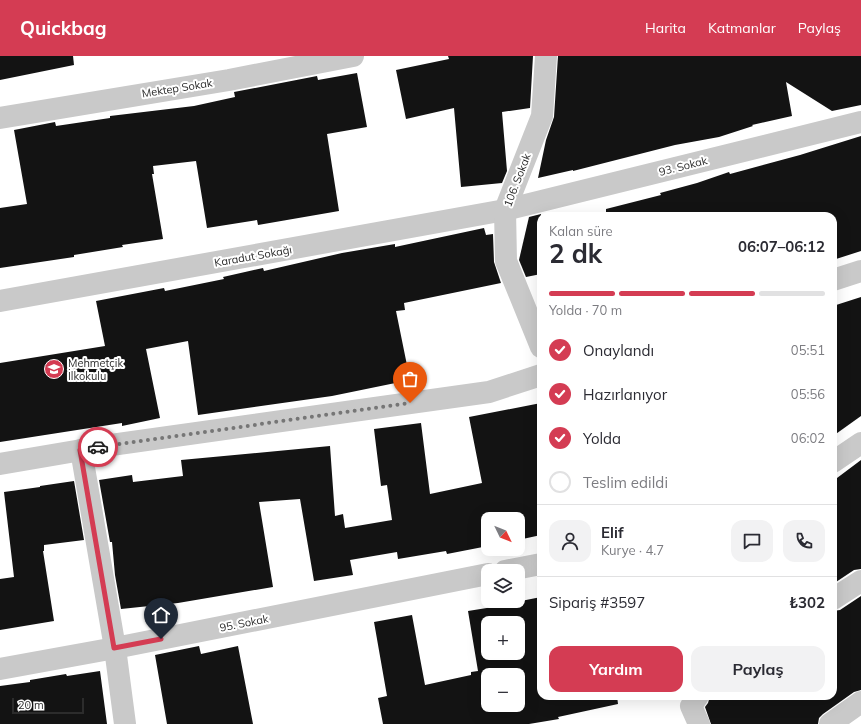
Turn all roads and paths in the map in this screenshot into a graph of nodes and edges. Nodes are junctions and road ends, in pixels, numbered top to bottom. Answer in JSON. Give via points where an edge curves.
{"nodes":[{"id":1,"x":353,"y":56,"type":"edge"},
{"id":2,"x":546,"y":56,"type":"edge"},
{"id":3,"x":0,"y":118,"type":"edge"},
{"id":4,"x":861,"y":122,"type":"edge"},
{"id":5,"x":505,"y":210,"type":"junction"},
{"id":6,"x":861,"y":271,"type":"edge"},
{"id":7,"x":837,"y":279,"type":"edge"},
{"id":8,"x":0,"y":301,"type":"edge"},
{"id":9,"x":537,"y":337,"type":"edge"},
{"id":10,"x":537,"y":376,"type":"edge"},
{"id":11,"x":861,"y":443,"type":"edge"},
{"id":12,"x":80,"y":450,"type":"junction"},
{"id":13,"x":837,"y":459,"type":"edge"},
{"id":14,"x":0,"y":464,"type":"edge"},
{"id":15,"x":537,"y":565,"type":"edge"},
{"id":16,"x":525,"y":567,"type":"edge"},
{"id":17,"x":481,"y":575,"type":"edge"},
{"id":18,"x":861,"y":581,"type":"edge"},
{"id":19,"x":837,"y":596,"type":"edge"},
{"id":20,"x":114,"y":648,"type":"junction"},
{"id":21,"x":0,"y":669,"type":"edge"},
{"id":22,"x":861,"y":702,"type":"edge"},
{"id":23,"x":125,"y":724,"type":"edge"},
{"id":24,"x":830,"y":724,"type":"edge"}],
"edges":[{"from":1,"to":3,"type":"street","name":"Mektep Sokak","via":[[229,80]]},
{"from":2,"to":5,"type":"street","name":"106. Sokak","via":[[542,116]]},
{"from":4,"to":5,"type":"street","name":"93. Sokak"},
{"from":5,"to":8,"type":"street","name":"Karadut Sokağı"},
{"from":5,"to":9,"type":"street","name":"106. Sokak","via":[[506,261]]},
{"from":6,"to":7,"type":"street"},
{"from":10,"to":12,"type":"street","via":[[489,392]]},
{"from":11,"to":13,"type":"street"},
{"from":12,"to":14,"type":"street"},
{"from":12,"to":20,"type":"street"},
{"from":15,"to":16,"type":"street"},
{"from":17,"to":20,"type":"street","name":"95. Sokak"},
{"from":18,"to":19,"type":"street"},
{"from":20,"to":21,"type":"street","name":"95. Sokak"},
{"from":20,"to":23,"type":"street"},
{"from":22,"to":24,"type":"street"}]}
